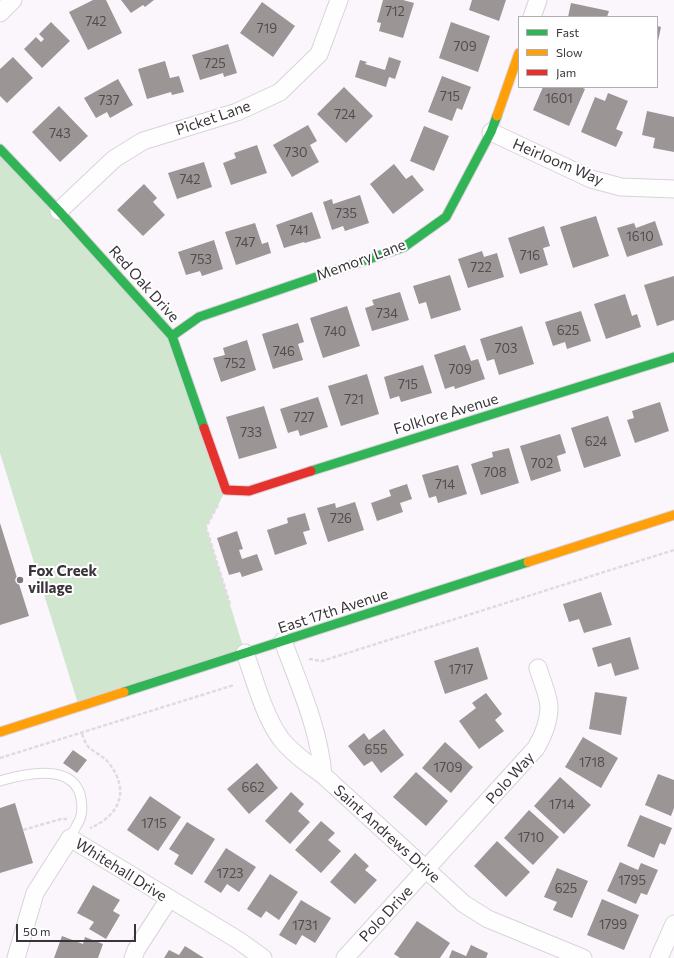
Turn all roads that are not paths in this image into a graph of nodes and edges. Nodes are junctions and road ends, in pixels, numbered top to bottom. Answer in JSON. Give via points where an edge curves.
{"nodes":[{"id":1,"x":13,"y":0,"type":"edge"},
{"id":2,"x":339,"y":0,"type":"edge"},
{"id":3,"x":538,"y":0,"type":"edge"},
{"id":4,"x":0,"y":13,"type":"edge"},
{"id":5,"x":532,"y":16,"type":"edge"},
{"id":6,"x":518,"y":56,"type":"edge"},
{"id":7,"x":491,"y":132,"type":"junction"},
{"id":8,"x":0,"y":149,"type":"edge"},
{"id":9,"x":674,"y":189,"type":"edge"},
{"id":10,"x":59,"y":211,"type":"junction"},
{"id":11,"x":172,"y":336,"type":"junction"},
{"id":12,"x":674,"y":357,"type":"edge"},
{"id":13,"x":226,"y":490,"type":"joint"},
{"id":14,"x":674,"y":516,"type":"edge"},
{"id":15,"x":283,"y":641,"type":"junction"},
{"id":16,"x":245,"y":653,"type":"junction"},
{"id":17,"x":538,"y":668,"type":"dead end"},
{"id":18,"x":0,"y":732,"type":"edge"},
{"id":19,"x":323,"y":775,"type":"junction"},
{"id":20,"x":0,"y":781,"type":"edge"},
{"id":21,"x":70,"y":830,"type":"junction"},
{"id":22,"x":426,"y":870,"type":"junction"},
{"id":23,"x":169,"y":899,"type":"junction"},
{"id":24,"x":674,"y":924,"type":"edge"},
{"id":25,"x":16,"y":958,"type":"edge"},
{"id":26,"x":133,"y":958,"type":"edge"},
{"id":27,"x":263,"y":958,"type":"edge"},
{"id":28,"x":345,"y":958,"type":"edge"},
{"id":29,"x":583,"y":958,"type":"edge"},
{"id":30,"x":659,"y":958,"type":"edge"}],
"edges":[{"from":1,"to":4,"type":"street"},
{"from":2,"to":10,"type":"street","name":"Picket Lane","via":[[319,54],[280,92],[237,112],[143,141],[114,159]]},
{"from":3,"to":5,"type":"street"},
{"from":6,"to":7,"type":"street","name":"Memory Lane"},
{"from":7,"to":9,"type":"street","name":"Heirloom Way","via":[[591,179],[621,188]]},
{"from":7,"to":11,"type":"street","name":"Memory Lane","via":[[446,217],[404,247],[199,317]]},
{"from":8,"to":10,"type":"street","name":"Red Oak Drive"},
{"from":10,"to":11,"type":"street","name":"Red Oak Drive"},
{"from":11,"to":13,"type":"street","name":"Red Oak Drive"},
{"from":12,"to":13,"type":"street","name":"Folklore Avenue","via":[[249,491]]},
{"from":14,"to":15,"type":"street","name":"East 17th Avenue"},
{"from":15,"to":16,"type":"street","name":"East 17th Avenue"},
{"from":15,"to":19,"type":"street","via":[[320,749]]},
{"from":16,"to":18,"type":"street","name":"East 17th Avenue"},
{"from":16,"to":19,"type":"street","name":"Saint Andrews Drive","via":[[268,718],[275,730],[298,757]]},
{"from":17,"to":22,"type":"street","name":"Polo Way","via":[[549,705],[540,742],[532,754]]},
{"from":19,"to":22,"type":"street","name":"Saint Andrews Drive"},
{"from":20,"to":21,"type":"lane","via":[[48,773],[69,779],[78,790],[82,809],[80,818]]},
{"from":21,"to":23,"type":"street","name":"Whitehall Drive"},
{"from":21,"to":25,"type":"street","name":"Whitehall Drive","via":[[35,893]]},
{"from":22,"to":28,"type":"street","name":"Polo Drive"},
{"from":22,"to":29,"type":"street","name":"Saint Andrews Drive","via":[[464,904],[488,919]]},
{"from":23,"to":26,"type":"street"},
{"from":23,"to":27,"type":"street","name":"Whitehall Drive"},
{"from":24,"to":30,"type":"street"}]}
